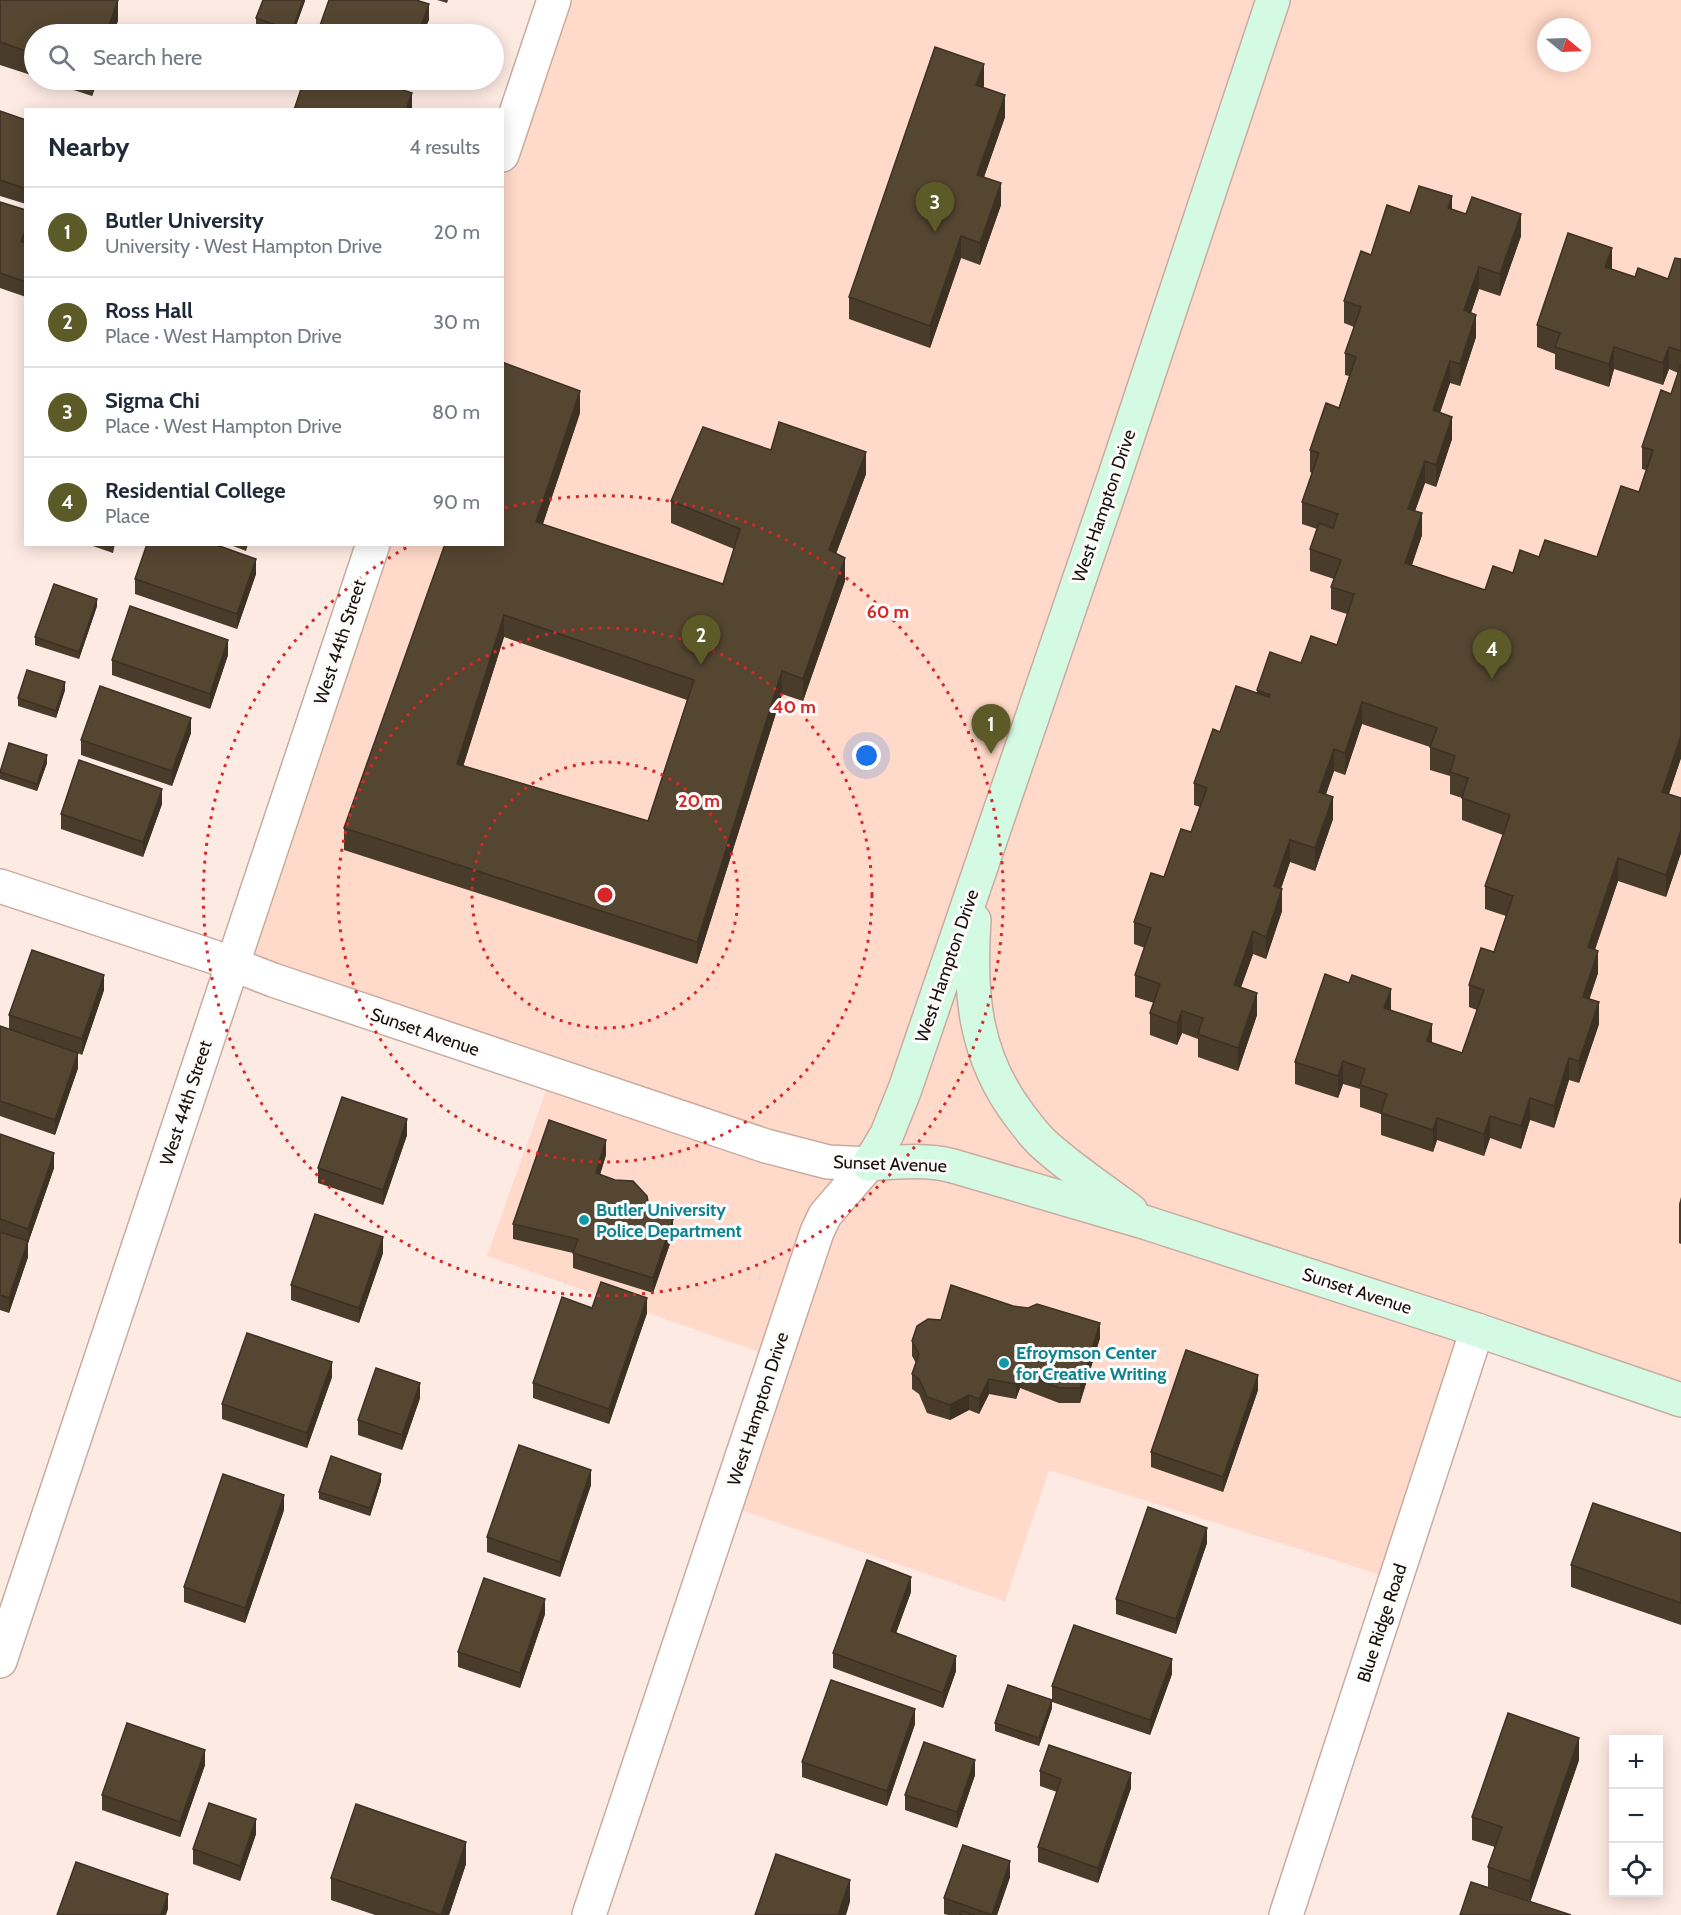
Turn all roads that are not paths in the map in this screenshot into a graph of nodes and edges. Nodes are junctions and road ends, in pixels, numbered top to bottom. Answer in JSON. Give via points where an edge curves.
{"nodes":[{"id":1,"x":554,"y":0,"type":"edge"},
{"id":2,"x":1273,"y":0,"type":"edge"},
{"id":3,"x":504,"y":149,"type":"edge"},
{"id":4,"x":372,"y":546,"type":"edge"},
{"id":5,"x":977,"y":880,"type":"junction"},
{"id":6,"x":0,"y":886,"type":"edge"},
{"id":7,"x":232,"y":965,"type":"junction"},
{"id":8,"x":868,"y":1164,"type":"junction"},
{"id":9,"x":1147,"y":1223,"type":"junction"},
{"id":10,"x":1477,"y":1330,"type":"junction"},
{"id":11,"x":1681,"y":1400,"type":"edge"},
{"id":12,"x":7,"y":1617,"type":"edge"},
{"id":13,"x":0,"y":1661,"type":"edge"},
{"id":14,"x":589,"y":1915,"type":"edge"},
{"id":15,"x":1286,"y":1915,"type":"edge"}],
"edges":[{"from":1,"to":3,"type":"street"},
{"from":2,"to":5,"type":"street","name":"West Hampton Drive"},
{"from":4,"to":7,"type":"street","name":"West 44th Street"},
{"from":5,"to":8,"type":"street","name":"West Hampton Drive","via":[[905,1089],[887,1134]]},
{"from":5,"to":9,"type":"street","via":[[972,984],[982,1047],[995,1079],[1046,1147]]},
{"from":6,"to":7,"type":"street","name":"Sunset Avenue"},
{"from":7,"to":8,"type":"street","name":"Sunset Avenue","via":[[766,1146],[828,1162]]},
{"from":7,"to":12,"type":"street","name":"West 44th Street"},
{"from":8,"to":9,"type":"street","name":"Sunset Avenue","via":[[934,1162]]},
{"from":8,"to":14,"type":"street","name":"West Hampton Drive","via":[[825,1215],[817,1232]]},
{"from":9,"to":10,"type":"street","name":"Sunset Avenue"},
{"from":10,"to":11,"type":"street","name":"Sunset Avenue"},
{"from":10,"to":15,"type":"street","name":"Blue Ridge Road"},
{"from":12,"to":13,"type":"street","name":"West 44th Street"}]}
